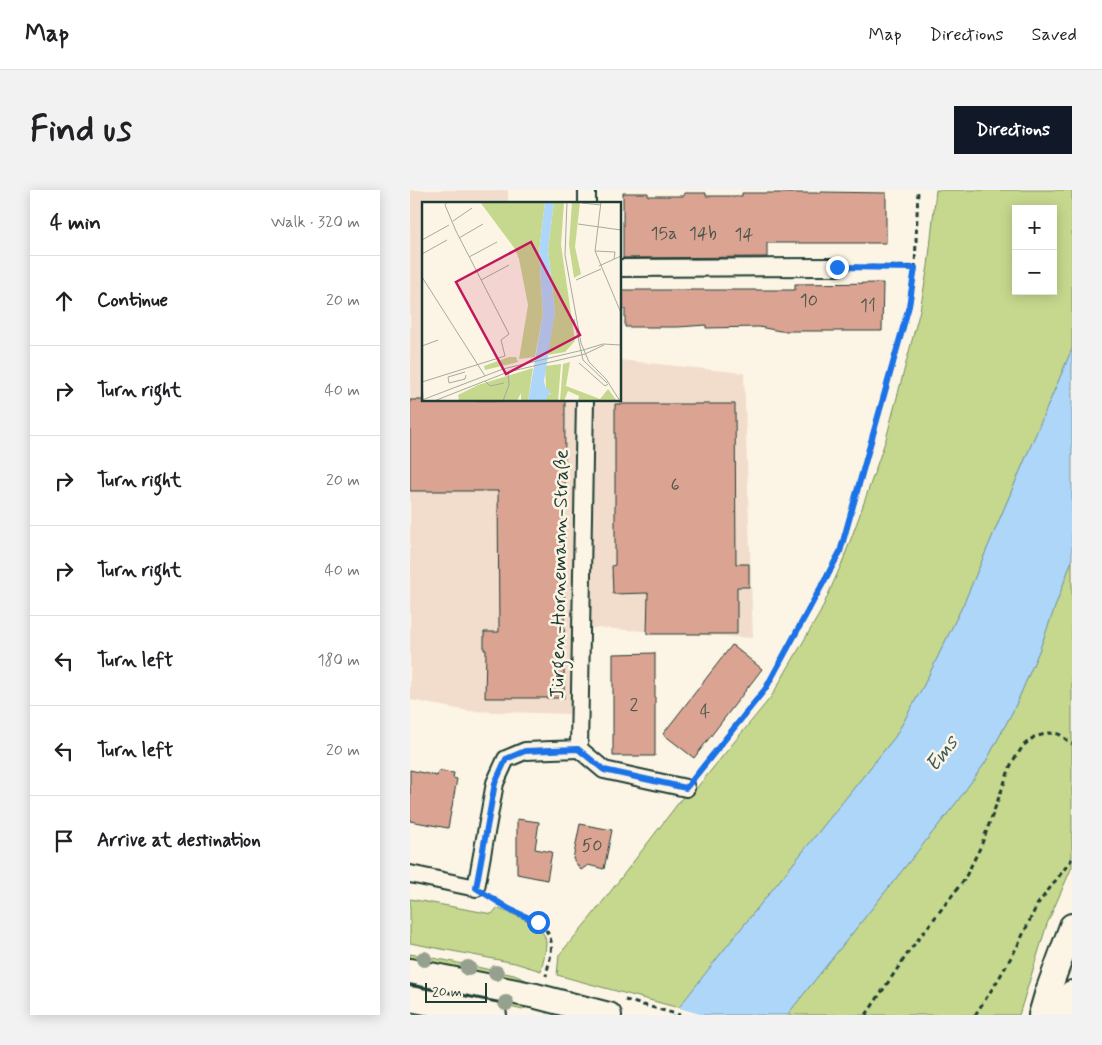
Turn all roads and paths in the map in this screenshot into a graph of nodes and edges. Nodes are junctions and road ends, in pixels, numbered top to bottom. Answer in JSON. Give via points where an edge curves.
{"nodes":[{"id":1,"x":918,"y":190,"type":"edge"},
{"id":2,"x":837,"y":267,"type":"joint"},
{"id":3,"x":621,"y":268,"type":"edge"},
{"id":4,"x":915,"y":268,"type":"junction"},
{"id":5,"x":585,"y":401,"type":"edge"},
{"id":6,"x":1072,"y":744,"type":"edge"},
{"id":7,"x":578,"y":749,"type":"junction"},
{"id":8,"x":686,"y":788,"type":"joint"},
{"id":9,"x":1072,"y":859,"type":"edge"},
{"id":10,"x":410,"y":874,"type":"edge"},
{"id":11,"x":476,"y":888,"type":"junction"},
{"id":12,"x":1072,"y":926,"type":"edge"},
{"id":13,"x":410,"y":971,"type":"edge"},
{"id":14,"x":540,"y":988,"type":"junction"},
{"id":15,"x":1048,"y":991,"type":"junction"},
{"id":16,"x":1072,"y":993,"type":"edge"},
{"id":17,"x":410,"y":999,"type":"edge"},
{"id":18,"x":494,"y":1015,"type":"edge"},
{"id":19,"x":609,"y":1015,"type":"edge"},
{"id":20,"x":866,"y":1015,"type":"edge"},
{"id":21,"x":975,"y":1015,"type":"edge"},
{"id":22,"x":1030,"y":1015,"type":"edge"},
{"id":23,"x":1041,"y":1015,"type":"edge"},
{"id":24,"x":1065,"y":1015,"type":"edge"}],
"edges":[{"from":1,"to":4,"type":"path"},
{"from":2,"to":3,"type":"street"},
{"from":2,"to":4,"type":"path"},
{"from":4,"to":8,"type":"path","via":[[909,306],[840,552],[766,688]]},
{"from":5,"to":7,"type":"street","name":"Jürgen-Hornemann-Straße"},
{"from":6,"to":20,"type":"path","via":[[1059,734],[1050,734],[1034,737],[1024,745],[1012,762],[981,846],[964,880],[910,950]]},
{"from":7,"to":8,"type":"street","via":[[604,770]]},
{"from":7,"to":11,"type":"street","via":[[525,751],[506,759],[495,783]]},
{"from":9,"to":21,"type":"path","via":[[1037,905],[998,980]]},
{"from":10,"to":11,"type":"street"},
{"from":11,"to":14,"type":"path","via":[[509,909],[538,922],[546,931],[551,941],[550,958]]},
{"from":12,"to":15,"type":"main road"},
{"from":13,"to":14,"type":"main road"},
{"from":14,"to":19,"type":"main road"},
{"from":15,"to":22,"type":"main road"},
{"from":15,"to":23,"type":"main road"},
{"from":16,"to":24,"type":"main road"},
{"from":17,"to":18,"type":"main road"}]}
